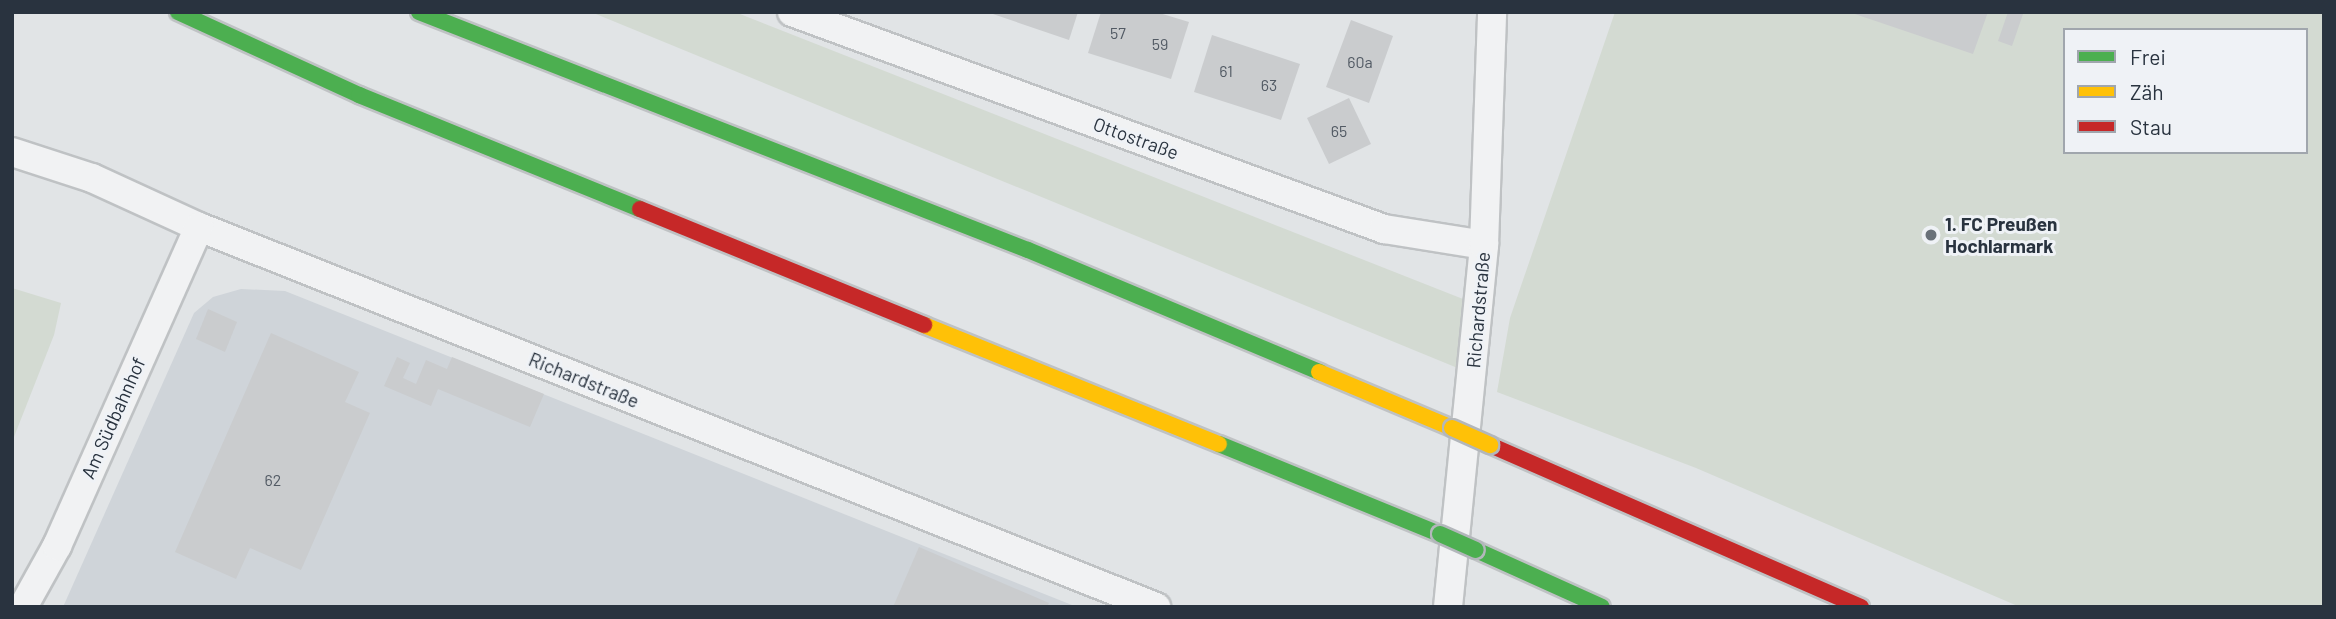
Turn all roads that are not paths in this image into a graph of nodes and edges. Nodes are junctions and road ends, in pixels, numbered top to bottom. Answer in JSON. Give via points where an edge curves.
{"nodes":[{"id":1,"x":178,"y":12,"type":"edge"},
{"id":2,"x":419,"y":12,"type":"edge"},
{"id":3,"x":792,"y":12,"type":"edge"},
{"id":4,"x":1492,"y":12,"type":"edge"},
{"id":5,"x":12,"y":152,"type":"edge"},
{"id":6,"x":199,"y":228,"type":"junction"},
{"id":7,"x":1484,"y":245,"type":"junction"},
{"id":8,"x":23,"y":607,"type":"edge"},
{"id":9,"x":1156,"y":607,"type":"edge"},
{"id":10,"x":1448,"y":607,"type":"edge"},
{"id":11,"x":1602,"y":607,"type":"edge"},
{"id":12,"x":1861,"y":607,"type":"edge"}],
"edges":[{"from":1,"to":11,"type":"highway","bridge":true,"via":[[359,95],[1440,534]]},
{"from":2,"to":12,"type":"highway","bridge":true,"via":[[1028,250]]},
{"from":3,"to":7,"type":"street","name":"Ottostraße","via":[[1384,229]]},
{"from":4,"to":7,"type":"street","name":"Richardstraße"},
{"from":5,"to":6,"type":"street","name":"Richardstraße","via":[[92,178]]},
{"from":6,"to":8,"type":"street","name":"Am Südbahnhof","via":[[57,546]]},
{"from":6,"to":9,"type":"street","name":"Richardstraße"},
{"from":7,"to":10,"type":"street","name":"Richardstraße"}]}
